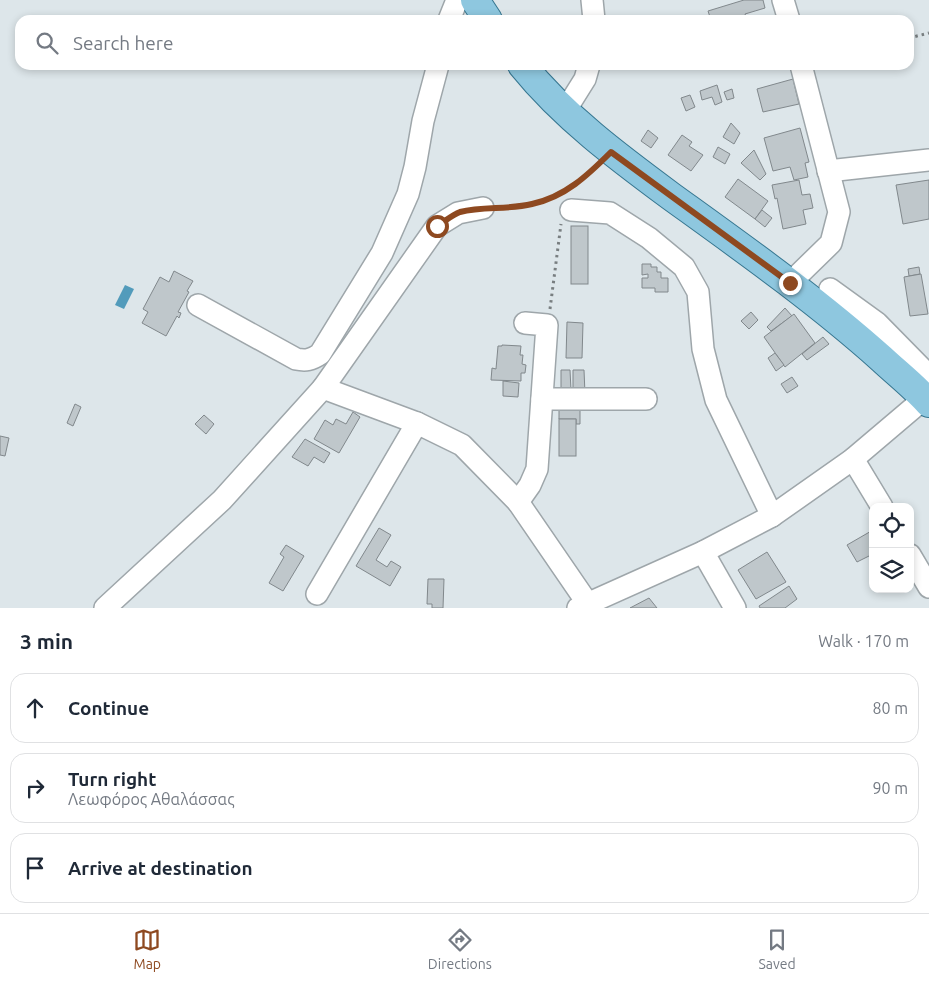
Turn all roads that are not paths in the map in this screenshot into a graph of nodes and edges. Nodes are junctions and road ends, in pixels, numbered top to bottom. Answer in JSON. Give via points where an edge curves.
{"nodes":[{"id":1,"x":457,"y":0,"type":"edge"},
{"id":2,"x":475,"y":0,"type":"edge"},
{"id":3,"x":592,"y":0,"type":"edge"},
{"id":4,"x":783,"y":0,"type":"edge"},
{"id":5,"x":451,"y":15,"type":"edge"},
{"id":6,"x":485,"y":15,"type":"edge"},
{"id":7,"x":594,"y":15,"type":"edge"},
{"id":8,"x":788,"y":15,"type":"edge"},
{"id":9,"x":437,"y":70,"type":"edge"},
{"id":10,"x":526,"y":70,"type":"edge"},
{"id":11,"x":588,"y":70,"type":"edge"},
{"id":12,"x":802,"y":70,"type":"edge"},
{"id":13,"x":565,"y":111,"type":"junction"},
{"id":14,"x":929,"y":160,"type":"edge"},
{"id":15,"x":828,"y":171,"type":"junction"},
{"id":16,"x":483,"y":208,"type":"road end"},
{"id":17,"x":572,"y":210,"type":"road end"},
{"id":18,"x":790,"y":283,"type":"junction"},
{"id":19,"x":830,"y":289,"type":"dead end"},
{"id":20,"x":198,"y":305,"type":"dead end"},
{"id":21,"x":525,"y":323,"type":"dead end"},
{"id":22,"x":868,"y":331,"type":"junction"},
{"id":23,"x":323,"y":388,"type":"junction"},
{"id":24,"x":928,"y":392,"type":"edge"},
{"id":25,"x":542,"y":399,"type":"junction"},
{"id":26,"x":646,"y":399,"type":"dead end"},
{"id":27,"x":417,"y":423,"type":"junction"},
{"id":28,"x":854,"y":459,"type":"junction"},
{"id":29,"x":518,"y":502,"type":"junction"},
{"id":30,"x":880,"y":503,"type":"edge"},
{"id":31,"x":772,"y":516,"type":"junction"},
{"id":32,"x":703,"y":552,"type":"junction"},
{"id":33,"x":914,"y":562,"type":"edge"},
{"id":34,"x":929,"y":587,"type":"edge"},
{"id":35,"x":317,"y":594,"type":"dead end"},
{"id":36,"x":583,"y":606,"type":"edge"},
{"id":37,"x":105,"y":608,"type":"edge"},
{"id":38,"x":735,"y":608,"type":"edge"}],
"edges":[{"from":1,"to":5,"type":"street"},
{"from":2,"to":6,"type":"main road"},
{"from":3,"to":7,"type":"street"},
{"from":4,"to":8,"type":"street"},
{"from":9,"to":20,"type":"street","via":[[408,194],[382,253],[320,354],[312,360],[296,359]]},
{"from":10,"to":13,"type":"main road"},
{"from":11,"to":13,"type":"street"},
{"from":12,"to":15,"type":"street"},
{"from":13,"to":18,"type":"main road","via":[[611,152]]},
{"from":14,"to":15,"type":"street"},
{"from":15,"to":18,"type":"street","via":[[839,212],[831,243]]},
{"from":16,"to":23,"type":"street","via":[[458,213],[437,226]]},
{"from":17,"to":31,"type":"street","via":[[610,213],[649,238],[684,267],[698,292],[703,349],[716,400]]},
{"from":18,"to":22,"type":"main road"},
{"from":19,"to":22,"type":"street"},
{"from":21,"to":25,"type":"street","via":[[547,325]]},
{"from":22,"to":24,"type":"main road"},
{"from":23,"to":27,"type":"street"},
{"from":23,"to":37,"type":"street","via":[[222,500]]},
{"from":24,"to":28,"type":"street"},
{"from":25,"to":26,"type":"street"},
{"from":25,"to":29,"type":"street","via":[[537,469]]},
{"from":27,"to":29,"type":"street","via":[[462,445]]},
{"from":27,"to":35,"type":"street"},
{"from":28,"to":30,"type":"street"},
{"from":28,"to":31,"type":"street"},
{"from":29,"to":36,"type":"street"},
{"from":31,"to":32,"type":"street"},
{"from":32,"to":36,"type":"street"},
{"from":32,"to":38,"type":"street"},
{"from":33,"to":34,"type":"street"}]}
